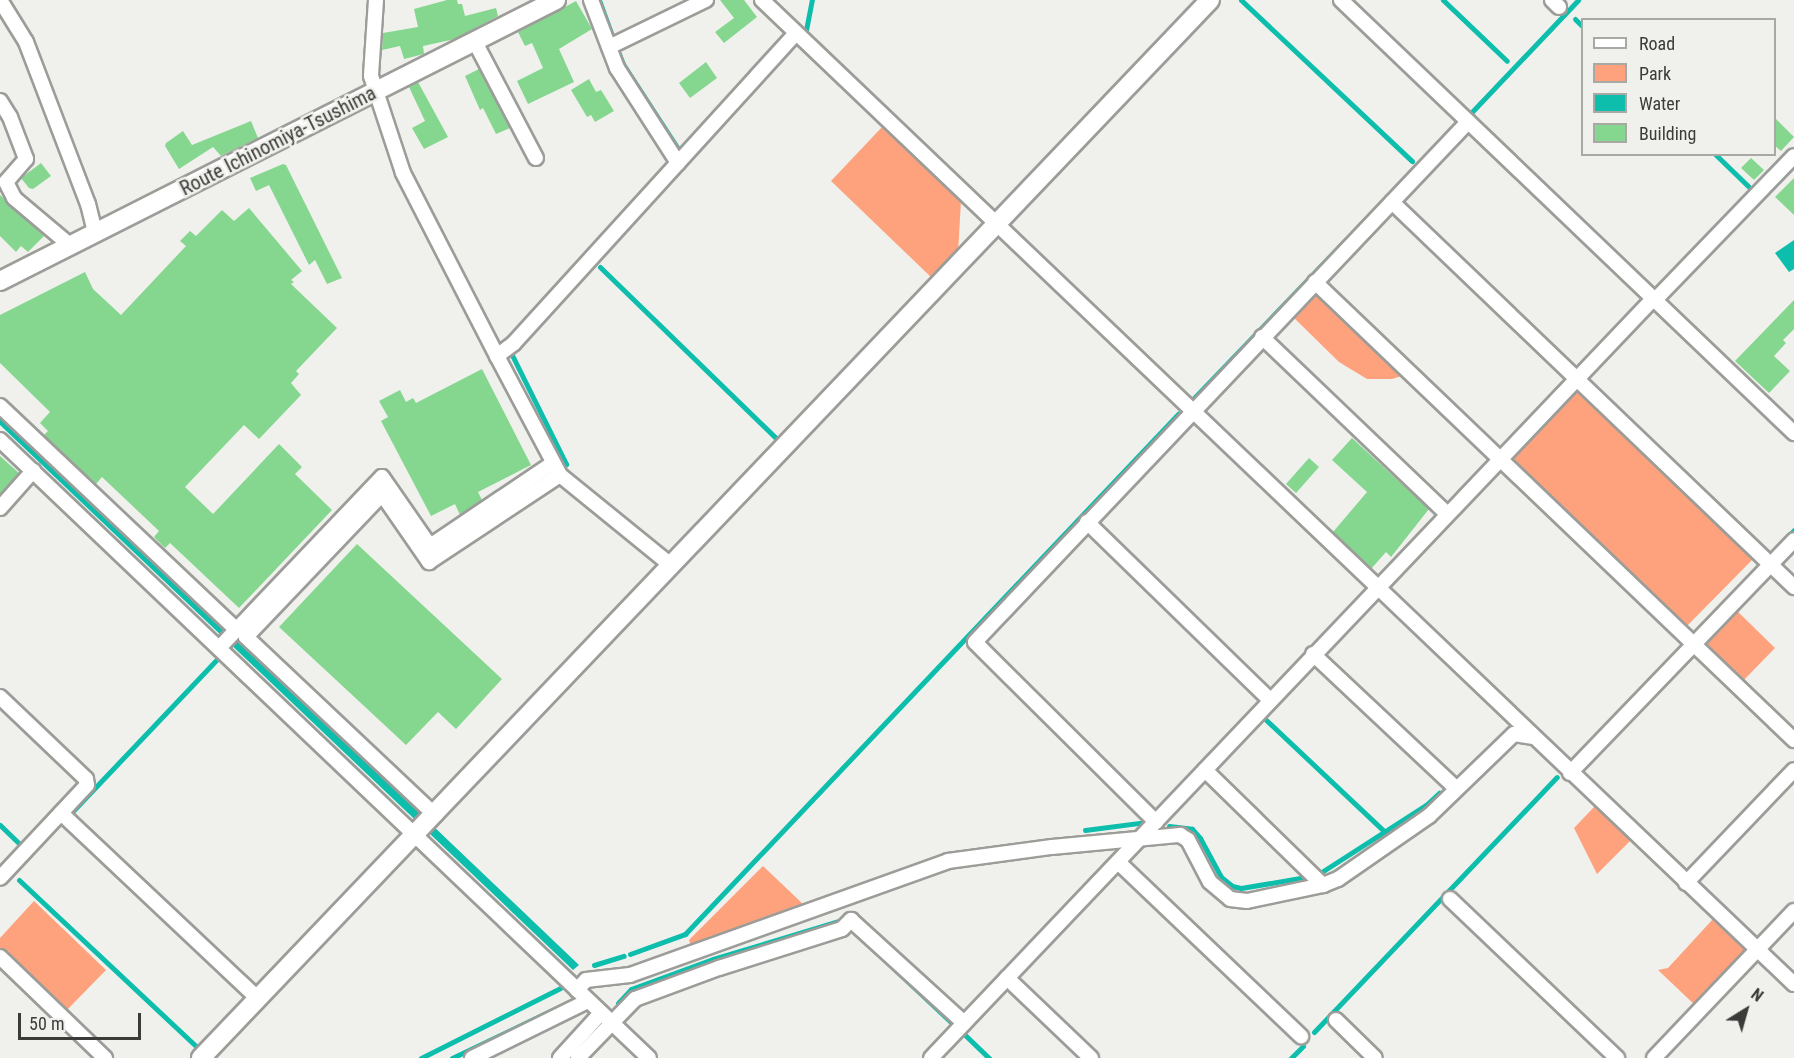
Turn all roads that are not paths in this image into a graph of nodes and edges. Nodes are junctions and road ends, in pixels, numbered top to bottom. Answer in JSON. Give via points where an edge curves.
{"nodes":[{"id":1,"x":0,"y":0,"type":"edge"},
{"id":2,"x":376,"y":0,"type":"edge"},
{"id":3,"x":556,"y":0,"type":"edge"},
{"id":4,"x":591,"y":0,"type":"edge"},
{"id":5,"x":706,"y":0,"type":"edge"},
{"id":6,"x":762,"y":0,"type":"edge"},
{"id":7,"x":1210,"y":0,"type":"edge"},
{"id":8,"x":1341,"y":0,"type":"edge"},
{"id":9,"x":796,"y":33,"type":"junction"},
{"id":10,"x":475,"y":42,"type":"junction"},
{"id":11,"x":609,"y":47,"type":"junction"},
{"id":12,"x":376,"y":92,"type":"junction"},
{"id":13,"x":0,"y":101,"type":"edge"},
{"id":14,"x":1468,"y":122,"type":"junction"},
{"id":15,"x":1794,"y":156,"type":"edge"},
{"id":16,"x":536,"y":158,"type":"dead end"},
{"id":17,"x":678,"y":163,"type":"junction"},
{"id":18,"x":1392,"y":202,"type":"junction"},
{"id":19,"x":996,"y":226,"type":"junction"},
{"id":20,"x":95,"y":233,"type":"junction"},
{"id":21,"x":71,"y":246,"type":"junction"},
{"id":22,"x":0,"y":281,"type":"edge"},
{"id":23,"x":1315,"y":282,"type":"junction"},
{"id":24,"x":1654,"y":299,"type":"junction"},
{"id":25,"x":1262,"y":337,"type":"junction"},
{"id":26,"x":497,"y":356,"type":"junction"},
{"id":27,"x":1576,"y":378,"type":"junction"},
{"id":28,"x":0,"y":406,"type":"edge"},
{"id":29,"x":1191,"y":412,"type":"junction"},
{"id":30,"x":1794,"y":434,"type":"edge"},
{"id":31,"x":0,"y":440,"type":"edge"},
{"id":32,"x":1499,"y":459,"type":"junction"},
{"id":33,"x":556,"y":469,"type":"junction"},
{"id":34,"x":33,"y":471,"type":"junction"},
{"id":35,"x":0,"y":508,"type":"edge"},
{"id":36,"x":1446,"y":514,"type":"junction"},
{"id":37,"x":1087,"y":522,"type":"junction"},
{"id":38,"x":1794,"y":540,"type":"edge"},
{"id":39,"x":1770,"y":564,"type":"junction"},
{"id":40,"x":672,"y":566,"type":"junction"},
{"id":41,"x":1794,"y":587,"type":"edge"},
{"id":42,"x":1375,"y":588,"type":"junction"},
{"id":43,"x":252,"y":622,"type":"junction"},
{"id":44,"x":235,"y":630,"type":"junction"},
{"id":45,"x":1693,"y":645,"type":"junction"},
{"id":46,"x":221,"y":646,"type":"junction"},
{"id":47,"x":1313,"y":654,"type":"junction"},
{"id":48,"x":0,"y":697,"type":"edge"},
{"id":49,"x":1270,"y":700,"type":"junction"},
{"id":50,"x":1532,"y":737,"type":"junction"},
{"id":51,"x":1794,"y":740,"type":"edge"},
{"id":52,"x":1205,"y":770,"type":"junction"},
{"id":53,"x":1794,"y":771,"type":"edge"},
{"id":54,"x":1570,"y":773,"type":"junction"},
{"id":55,"x":1457,"y":789,"type":"junction"},
{"id":56,"x":61,"y":813,"type":"junction"},
{"id":57,"x":1156,"y":822,"type":"junction"},
{"id":58,"x":425,"y":826,"type":"junction"},
{"id":59,"x":1141,"y":838,"type":"junction"},
{"id":60,"x":1118,"y":862,"type":"junction"},
{"id":61,"x":0,"y":878,"type":"edge"},
{"id":62,"x":1686,"y":883,"type":"junction"},
{"id":63,"x":1323,"y":885,"type":"junction"},
{"id":64,"x":1450,"y":899,"type":"dead end"},
{"id":65,"x":1794,"y":911,"type":"edge"},
{"id":66,"x":1757,"y":950,"type":"junction"},
{"id":67,"x":0,"y":957,"type":"edge"},
{"id":68,"x":1007,"y":978,"type":"junction"},
{"id":69,"x":1794,"y":984,"type":"edge"},
{"id":70,"x":577,"y":990,"type":"junction"},
{"id":71,"x":257,"y":998,"type":"junction"},
{"id":72,"x":588,"y":1001,"type":"junction"},
{"id":73,"x":601,"y":1013,"type":"junction"},
{"id":74,"x":1336,"y":1020,"type":"dead end"},
{"id":75,"x":612,"y":1023,"type":"junction"},
{"id":76,"x":964,"y":1023,"type":"junction"},
{"id":77,"x":1301,"y":1036,"type":"dead end"},
{"id":78,"x":105,"y":1058,"type":"edge"},
{"id":79,"x":201,"y":1058,"type":"edge"},
{"id":80,"x":472,"y":1058,"type":"edge"},
{"id":81,"x":560,"y":1058,"type":"edge"},
{"id":82,"x":578,"y":1058,"type":"edge"},
{"id":83,"x":649,"y":1058,"type":"edge"},
{"id":84,"x":931,"y":1058,"type":"edge"},
{"id":85,"x":1091,"y":1058,"type":"edge"},
{"id":86,"x":1375,"y":1058,"type":"edge"},
{"id":87,"x":1617,"y":1058,"type":"edge"},
{"id":88,"x":1654,"y":1058,"type":"edge"}],
"edges":[{"from":1,"to":20,"type":"street","via":[[26,42],[88,204]]},
{"from":2,"to":12,"type":"street","via":[[371,76]]},
{"from":3,"to":10,"type":"street","name":"Route Ichinomiya-Tsushima"},
{"from":4,"to":11,"type":"street"},
{"from":5,"to":11,"type":"street"},
{"from":6,"to":9,"type":"street"},
{"from":7,"to":19,"type":"street"},
{"from":8,"to":14,"type":"street"},
{"from":9,"to":17,"type":"street"},
{"from":9,"to":19,"type":"street"},
{"from":10,"to":12,"type":"street","name":"Route Ichinomiya-Tsushima"},
{"from":10,"to":16,"type":"street"},
{"from":11,"to":17,"type":"street","via":[[617,68]]},
{"from":12,"to":20,"type":"street","name":"Route Ichinomiya-Tsushima"},
{"from":12,"to":26,"type":"street","via":[[403,173]]},
{"from":13,"to":21,"type":"street","via":[[26,159],[6,182],[14,198]]},
{"from":14,"to":18,"type":"street"},
{"from":14,"to":24,"type":"street"},
{"from":15,"to":24,"type":"street"},
{"from":17,"to":26,"type":"street","via":[[514,344]]},
{"from":18,"to":23,"type":"street"},
{"from":18,"to":27,"type":"street"},
{"from":19,"to":29,"type":"street"},
{"from":19,"to":40,"type":"street"},
{"from":20,"to":21,"type":"street","name":"Route Ichinomiya-Tsushima"},
{"from":21,"to":22,"type":"street","name":"Route Ichinomiya-Tsushima"},
{"from":23,"to":25,"type":"street"},
{"from":23,"to":32,"type":"street"},
{"from":24,"to":27,"type":"street"},
{"from":24,"to":30,"type":"street"},
{"from":25,"to":29,"type":"street"},
{"from":25,"to":36,"type":"street"},
{"from":26,"to":33,"type":"street"},
{"from":27,"to":32,"type":"street"},
{"from":27,"to":39,"type":"street"},
{"from":28,"to":44,"type":"street"},
{"from":29,"to":37,"type":"street"},
{"from":29,"to":42,"type":"street"},
{"from":31,"to":34,"type":"street"},
{"from":32,"to":36,"type":"street"},
{"from":32,"to":45,"type":"street"},
{"from":33,"to":40,"type":"street"},
{"from":33,"to":43,"type":"street","via":[[430,546],[382,477],[352,516]]},
{"from":34,"to":35,"type":"street"},
{"from":34,"to":46,"type":"street"},
{"from":36,"to":42,"type":"street"},
{"from":37,"to":49,"type":"street"},
{"from":37,"to":57,"type":"street","via":[[975,642]]},
{"from":38,"to":39,"type":"street"},
{"from":39,"to":41,"type":"street"},
{"from":39,"to":45,"type":"street"},
{"from":40,"to":58,"type":"street"},
{"from":42,"to":47,"type":"street"},
{"from":42,"to":50,"type":"street"},
{"from":43,"to":44,"type":"street"},
{"from":43,"to":58,"type":"street","via":[[246,636]]},
{"from":44,"to":46,"type":"street"},
{"from":45,"to":51,"type":"street"},
{"from":45,"to":54,"type":"street"},
{"from":46,"to":58,"type":"street"},
{"from":47,"to":49,"type":"street"},
{"from":47,"to":55,"type":"street"},
{"from":48,"to":56,"type":"street","via":[[86,779],[87,785]]},
{"from":49,"to":52,"type":"street"},
{"from":50,"to":54,"type":"street"},
{"from":50,"to":55,"type":"street","via":[[1514,734]]},
{"from":52,"to":57,"type":"street"},
{"from":52,"to":63,"type":"street"},
{"from":53,"to":62,"type":"street"},
{"from":54,"to":62,"type":"street"},
{"from":55,"to":63,"type":"street","via":[[1429,816],[1338,879]]},
{"from":56,"to":61,"type":"street"},
{"from":56,"to":71,"type":"street"},
{"from":57,"to":59,"type":"street"},
{"from":58,"to":70,"type":"street"},
{"from":58,"to":71,"type":"street"},
{"from":59,"to":60,"type":"street"},
{"from":59,"to":63,"type":"street","via":[[1180,835],[1188,840],[1210,882],[1230,899],[1247,901]]},
{"from":59,"to":70,"type":"street","via":[[948,861],[630,975],[586,980]]},
{"from":60,"to":68,"type":"street"},
{"from":60,"to":77,"type":"street"},
{"from":62,"to":66,"type":"street"},
{"from":64,"to":87,"type":"street"},
{"from":65,"to":66,"type":"street"},
{"from":66,"to":69,"type":"street"},
{"from":66,"to":88,"type":"street"},
{"from":67,"to":78,"type":"street"},
{"from":68,"to":76,"type":"street"},
{"from":68,"to":85,"type":"street"},
{"from":70,"to":72,"type":"street"},
{"from":71,"to":79,"type":"street"},
{"from":72,"to":73,"type":"street"},
{"from":72,"to":80,"type":"street"},
{"from":73,"to":75,"type":"street"},
{"from":73,"to":81,"type":"street"},
{"from":74,"to":86,"type":"street"},
{"from":75,"to":76,"type":"street","via":[[635,999],[842,929],[852,920]]},
{"from":75,"to":82,"type":"street"},
{"from":75,"to":83,"type":"street"},
{"from":76,"to":84,"type":"street"}]}
